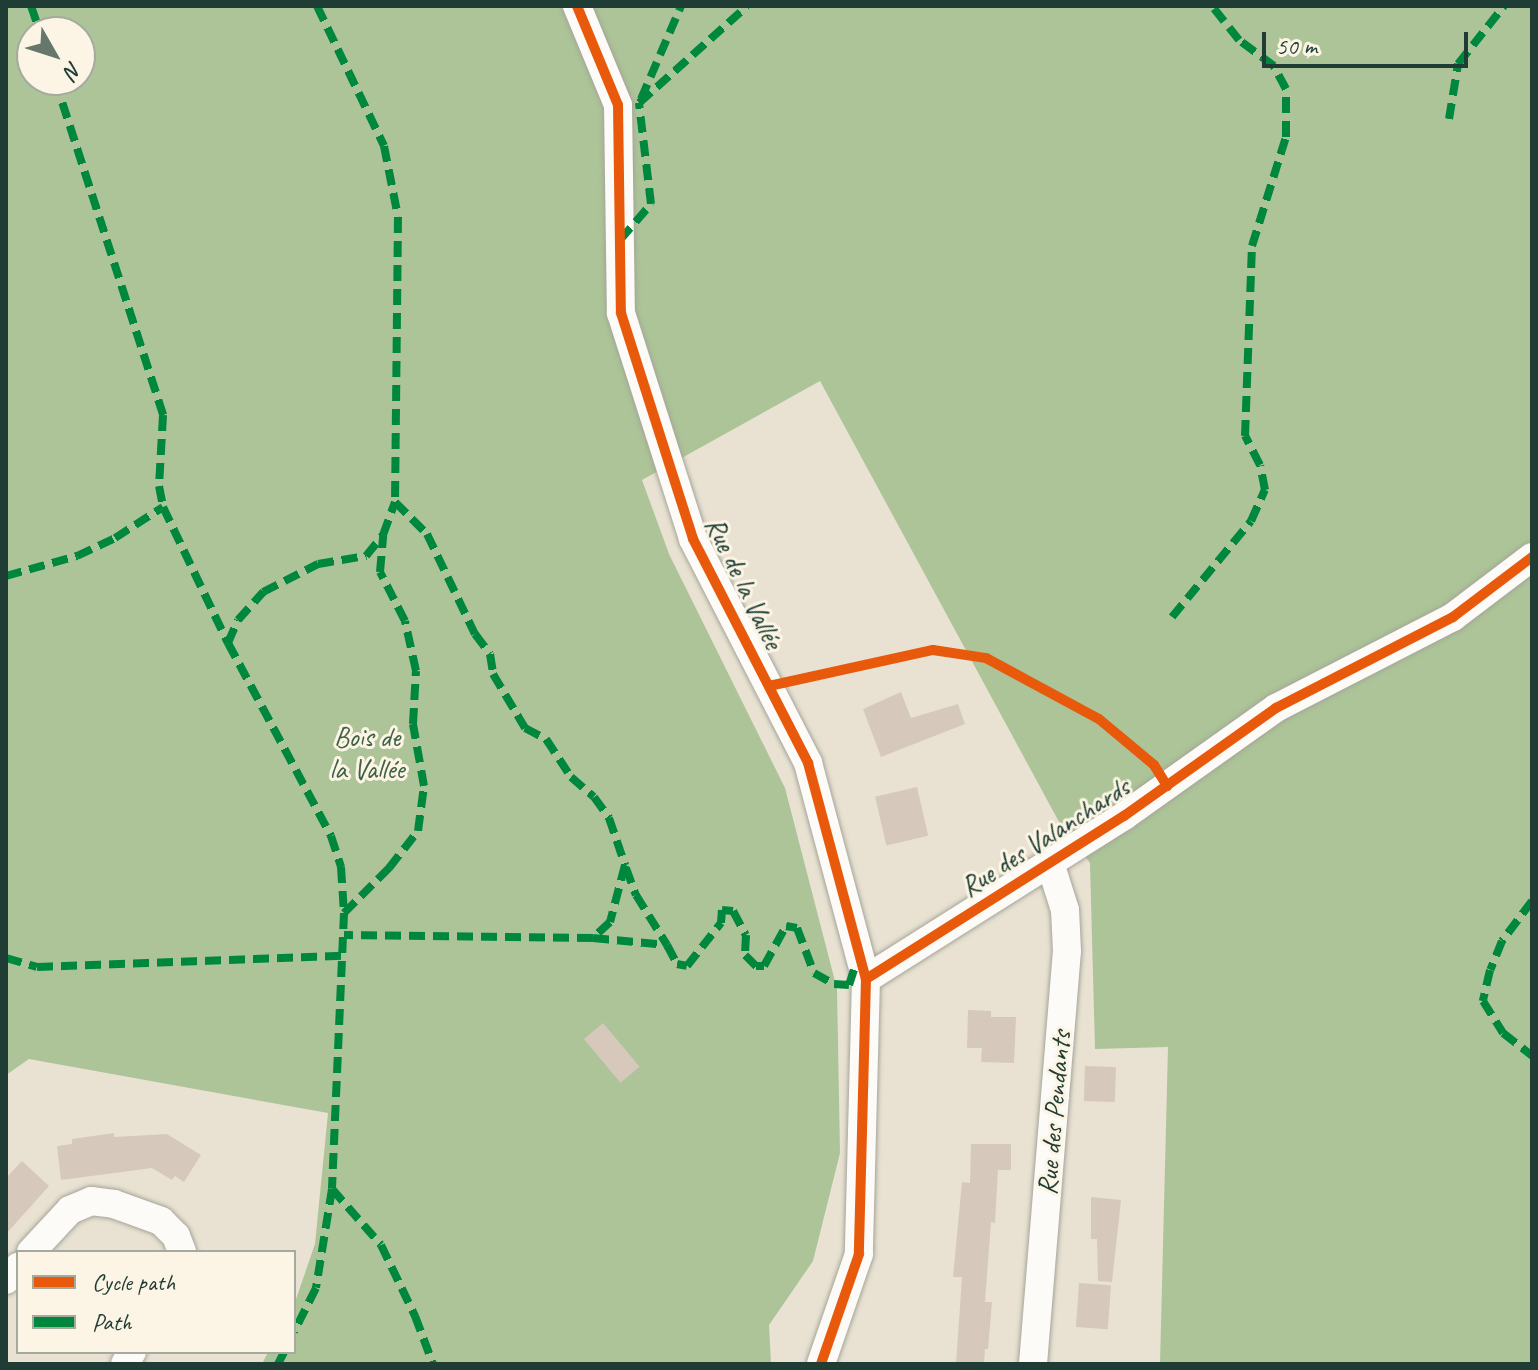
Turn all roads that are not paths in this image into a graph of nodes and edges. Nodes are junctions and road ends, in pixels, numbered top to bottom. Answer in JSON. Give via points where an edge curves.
{"nodes":[{"id":1,"x":577,"y":6,"type":"edge"},
{"id":2,"x":1532,"y":557,"type":"edge"},
{"id":3,"x":1050,"y":863,"type":"junction"},
{"id":4,"x":866,"y":979,"type":"junction"},
{"id":5,"x":33,"y":1250,"type":"edge"},
{"id":6,"x":181,"y":1250,"type":"edge"},
{"id":7,"x":821,"y":1364,"type":"edge"},
{"id":8,"x":1033,"y":1364,"type":"edge"}],
"edges":[{"from":1,"to":4,"type":"street","name":"Rue de la Vallée","via":[[618,105],[621,313],[693,539],[808,763]]},
{"from":2,"to":3,"type":"street","name":"Rue des Valanchards","via":[[1453,617],[1276,708]]},
{"from":3,"to":4,"type":"street","name":"Rue des Valanchards"},
{"from":3,"to":8,"type":"street","name":"Rue des Pendants","via":[[1065,910],[1067,951]]},
{"from":4,"to":7,"type":"street","name":"Rue de la Vallée","via":[[859,1254]]},
{"from":5,"to":6,"type":"street","via":[[70,1210],[91,1201],[161,1221]]}]}
